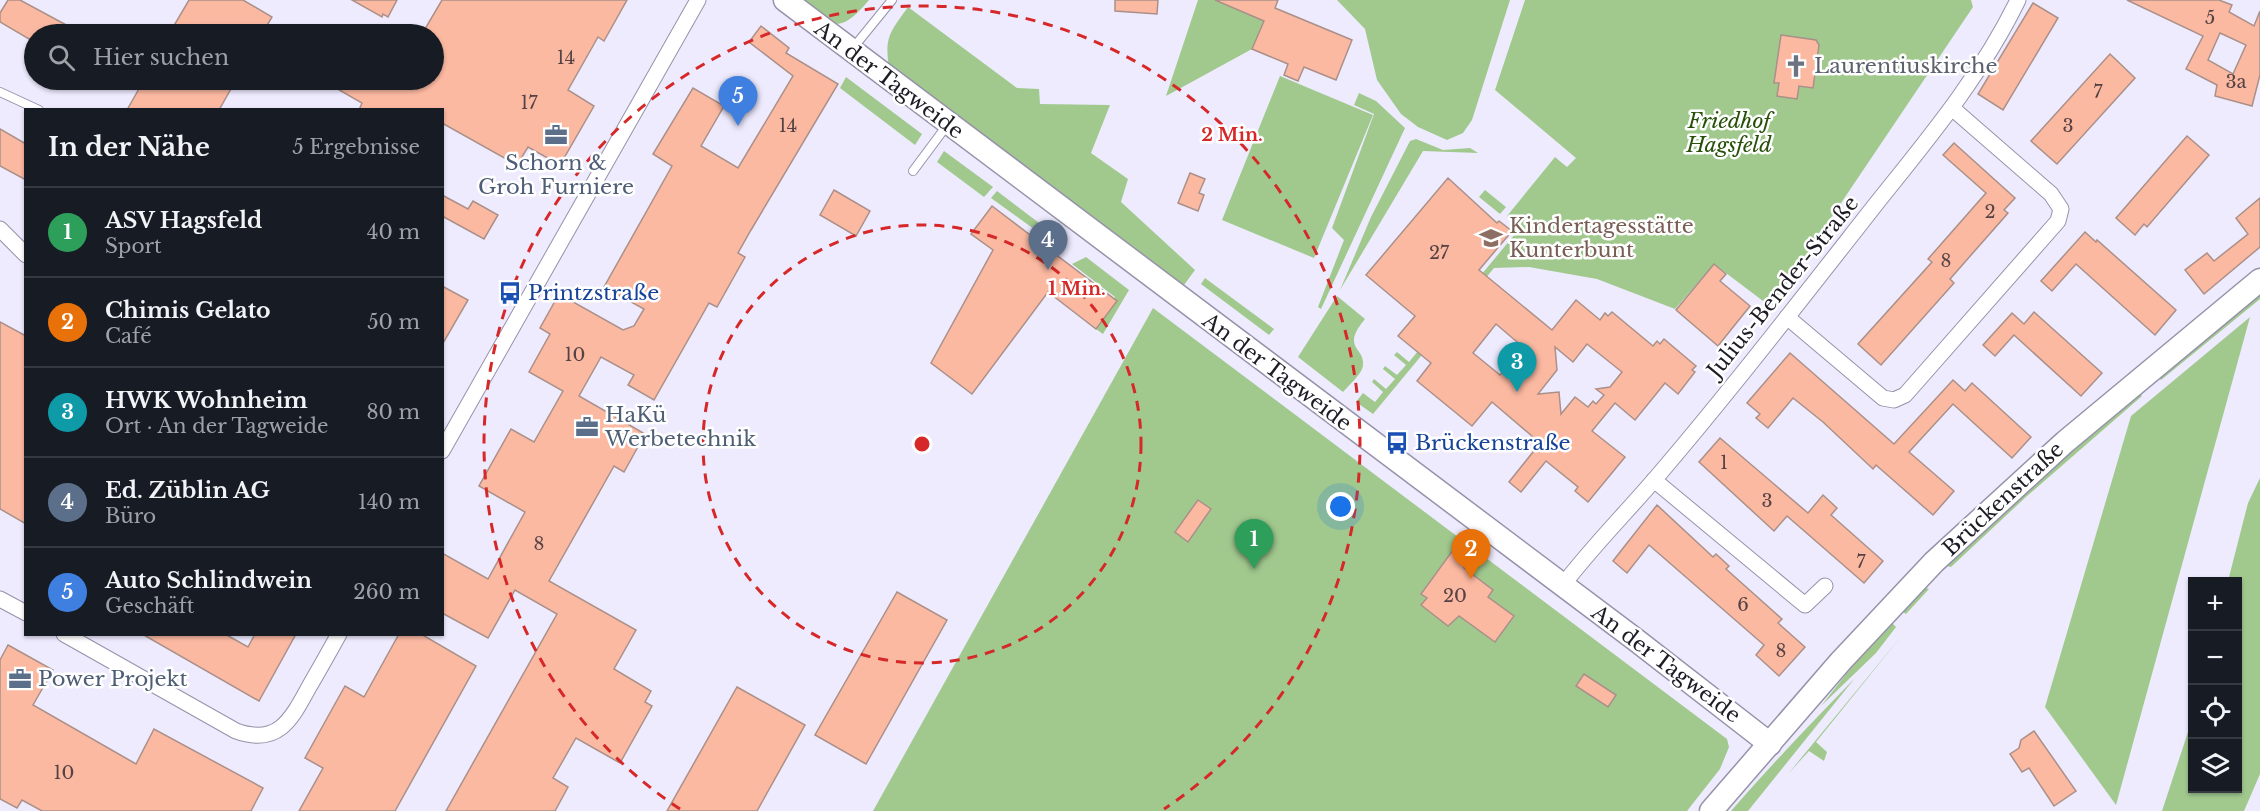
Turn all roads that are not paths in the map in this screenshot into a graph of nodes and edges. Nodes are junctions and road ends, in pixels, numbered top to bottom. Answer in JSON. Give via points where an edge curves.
{"nodes":[{"id":1,"x":698,"y":0,"type":"edge"},
{"id":2,"x":785,"y":0,"type":"edge"},
{"id":3,"x":892,"y":0,"type":"edge"},
{"id":4,"x":2018,"y":0,"type":"edge"},
{"id":5,"x":851,"y":52,"type":"junction"},
{"id":6,"x":0,"y":92,"type":"edge"},
{"id":7,"x":35,"y":108,"type":"edge"},
{"id":8,"x":1952,"y":108,"type":"junction"},
{"id":9,"x":948,"y":124,"type":"junction"},
{"id":10,"x":913,"y":171,"type":"dead end"},
{"id":11,"x":0,"y":229,"type":"edge"},
{"id":12,"x":24,"y":253,"type":"edge"},
{"id":13,"x":2260,"y":279,"type":"edge"},
{"id":14,"x":1787,"y":317,"type":"junction"},
{"id":15,"x":444,"y":447,"type":"edge"},
{"id":16,"x":1654,"y":480,"type":"junction"},
{"id":17,"x":1563,"y":585,"type":"junction"},
{"id":18,"x":1825,"y":586,"type":"dead end"},
{"id":19,"x":0,"y":599,"type":"edge"},
{"id":20,"x":24,"y":612,"type":"edge"},
{"id":21,"x":68,"y":636,"type":"edge"},
{"id":22,"x":338,"y":636,"type":"edge"},
{"id":23,"x":1770,"y":744,"type":"junction"},
{"id":24,"x":1711,"y":811,"type":"edge"}],
"edges":[{"from":1,"to":15,"type":"street"},
{"from":2,"to":5,"type":"main road","name":"An der Tagweide"},
{"from":3,"to":5,"type":"lane"},
{"from":4,"to":8,"type":"street","name":"Julius-Bender-Straße","via":[[1982,66]]},
{"from":5,"to":9,"type":"main road","name":"An der Tagweide"},
{"from":6,"to":7,"type":"lane"},
{"from":8,"to":14,"type":"street","name":"Julius-Bender-Straße"},
{"from":8,"to":14,"type":"street","via":[[2051,194],[2061,209],[2058,220],[1905,395],[1894,400],[1883,398]]},
{"from":9,"to":10,"type":"lane"},
{"from":9,"to":17,"type":"main road","name":"An der Tagweide"},
{"from":11,"to":12,"type":"street"},
{"from":13,"to":23,"type":"main road","name":"Brückenstraße","via":[[2134,382],[1994,505],[1888,609]]},
{"from":14,"to":16,"type":"street","name":"Julius-Bender-Straße"},
{"from":16,"to":17,"type":"street","name":"Julius-Bender-Straße"},
{"from":16,"to":18,"type":"street","via":[[1805,605]]},
{"from":17,"to":23,"type":"main road","name":"An der Tagweide"},
{"from":19,"to":20,"type":"street"},
{"from":21,"to":22,"type":"street","via":[[236,731],[252,736],[266,735],[286,725]]},
{"from":23,"to":24,"type":"main road","name":"Brückenstraße"}]}
